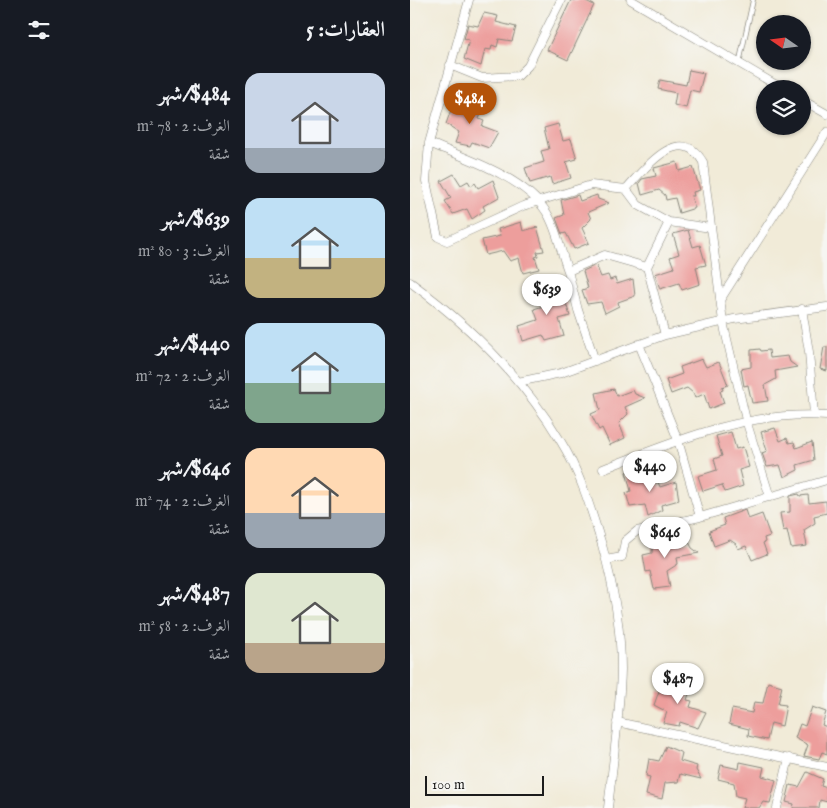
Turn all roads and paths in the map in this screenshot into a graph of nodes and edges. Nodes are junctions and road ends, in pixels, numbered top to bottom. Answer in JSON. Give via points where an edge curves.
{"nodes":[{"id":1,"x":469,"y":0,"type":"edge"},
{"id":2,"x":561,"y":0,"type":"edge"},
{"id":3,"x":631,"y":0,"type":"edge"},
{"id":4,"x":753,"y":0,"type":"edge"},
{"id":5,"x":739,"y":64,"type":"junction"},
{"id":6,"x":450,"y":65,"type":"junction"},
{"id":7,"x":767,"y":80,"type":"edge"},
{"id":8,"x":811,"y":105,"type":"edge"},
{"id":9,"x":827,"y":114,"type":"edge"},
{"id":10,"x":827,"y":132,"type":"edge"},
{"id":11,"x":429,"y":143,"type":"junction"},
{"id":12,"x":626,"y":189,"type":"junction"},
{"id":13,"x":538,"y":202,"type":"junction"},
{"id":14,"x":669,"y":222,"type":"junction"},
{"id":15,"x":711,"y":228,"type":"junction"},
{"id":16,"x":647,"y":267,"type":"junction"},
{"id":17,"x":568,"y":271,"type":"junction"},
{"id":18,"x":410,"y":282,"type":"edge"},
{"id":19,"x":720,"y":300,"type":"junction"},
{"id":20,"x":827,"y":307,"type":"edge"},
{"id":21,"x":802,"y":309,"type":"junction"},
{"id":22,"x":723,"y":322,"type":"junction"},
{"id":23,"x":665,"y":335,"type":"junction"},
{"id":24,"x":638,"y":344,"type":"junction"},
{"id":25,"x":595,"y":361,"type":"junction"},
{"id":26,"x":518,"y":382,"type":"junction"},
{"id":27,"x":814,"y":415,"type":"junction"},
{"id":28,"x":827,"y":416,"type":"edge"},
{"id":29,"x":746,"y":420,"type":"junction"},
{"id":30,"x":678,"y":440,"type":"junction"},
{"id":31,"x":604,"y":469,"type":"dead end"},
{"id":32,"x":827,"y":480,"type":"edge"},
{"id":33,"x":770,"y":496,"type":"junction"},
{"id":34,"x":700,"y":516,"type":"junction"},
{"id":35,"x":606,"y":560,"type":"junction"},
{"id":36,"x":617,"y":722,"type":"junction"},
{"id":37,"x":789,"y":758,"type":"junction"},
{"id":38,"x":827,"y":767,"type":"edge"},
{"id":39,"x":608,"y":808,"type":"edge"},
{"id":40,"x":777,"y":808,"type":"edge"}],
"edges":[{"from":1,"to":6,"type":"street"},
{"from":2,"to":6,"type":"street","via":[[528,66],[518,76],[482,78]]},
{"from":3,"to":5,"type":"street"},
{"from":4,"to":5,"type":"lane"},
{"from":5,"to":7,"type":"street"},
{"from":6,"to":11,"type":"street"},
{"from":8,"to":9,"type":"street"},
{"from":10,"to":19,"type":"street"},
{"from":11,"to":13,"type":"street","via":[[505,175]]},
{"from":11,"to":13,"type":"street","via":[[426,181],[440,239],[447,241]]},
{"from":12,"to":13,"type":"street","via":[[594,185]]},
{"from":12,"to":14,"type":"street","via":[[638,206]]},
{"from":12,"to":15,"type":"street","via":[[667,150],[681,145],[690,147],[703,162]]},
{"from":13,"to":17,"type":"street","via":[[548,215]]},
{"from":14,"to":15,"type":"street"},
{"from":14,"to":16,"type":"street"},
{"from":15,"to":19,"type":"street"},
{"from":16,"to":17,"type":"street","via":[[605,255]]},
{"from":16,"to":23,"type":"street"},
{"from":17,"to":25,"type":"street"},
{"from":18,"to":26,"type":"street","via":[[461,322]]},
{"from":19,"to":22,"type":"street"},
{"from":20,"to":21,"type":"street"},
{"from":21,"to":22,"type":"street"},
{"from":21,"to":27,"type":"street","via":[[810,352]]},
{"from":22,"to":23,"type":"street"},
{"from":22,"to":29,"type":"street"},
{"from":23,"to":24,"type":"street"},
{"from":24,"to":25,"type":"street"},
{"from":24,"to":30,"type":"street"},
{"from":25,"to":26,"type":"street","via":[[561,373]]},
{"from":26,"to":35,"type":"street","via":[[560,440],[571,462],[593,513]]},
{"from":27,"to":28,"type":"street"},
{"from":27,"to":29,"type":"street"},
{"from":29,"to":30,"type":"street"},
{"from":29,"to":33,"type":"street"},
{"from":30,"to":31,"type":"street"},
{"from":30,"to":34,"type":"street"},
{"from":32,"to":33,"type":"street"},
{"from":33,"to":34,"type":"street"},
{"from":34,"to":35,"type":"street","via":[[637,531],[624,540],[622,557]]},
{"from":35,"to":36,"type":"street","via":[[616,611],[621,668]]},
{"from":36,"to":37,"type":"street"},
{"from":36,"to":39,"type":"street"},
{"from":37,"to":38,"type":"street"},
{"from":37,"to":40,"type":"street"}]}
